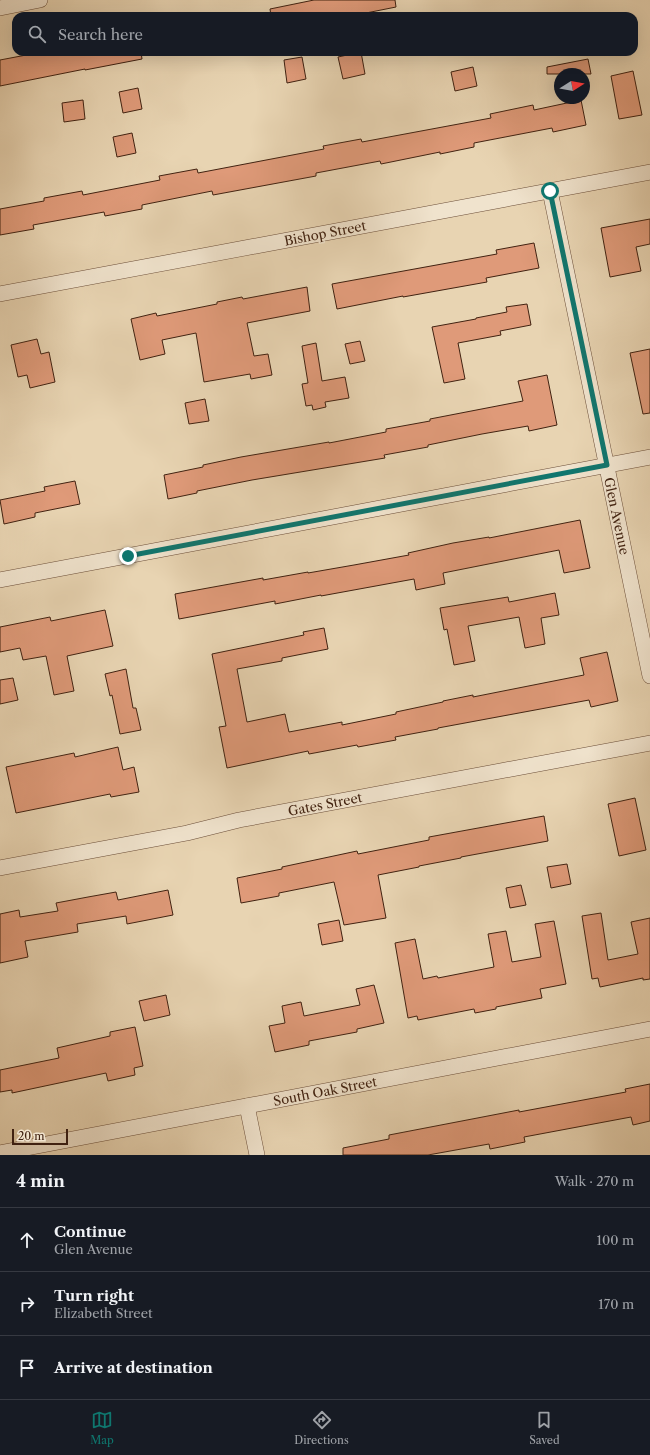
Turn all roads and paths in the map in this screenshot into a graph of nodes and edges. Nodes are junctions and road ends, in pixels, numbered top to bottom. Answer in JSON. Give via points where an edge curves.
{"nodes":[{"id":1,"x":40,"y":0,"type":"edge"},
{"id":2,"x":0,"y":8,"type":"edge"},
{"id":3,"x":650,"y":172,"type":"edge"},
{"id":4,"x":550,"y":191,"type":"junction"},
{"id":5,"x":0,"y":294,"type":"edge"},
{"id":6,"x":650,"y":457,"type":"edge"},
{"id":7,"x":607,"y":465,"type":"junction"},
{"id":8,"x":0,"y":580,"type":"edge"},
{"id":9,"x":650,"y":676,"type":"edge"},
{"id":10,"x":650,"y":743,"type":"edge"},
{"id":11,"x":0,"y":868,"type":"edge"},
{"id":12,"x":650,"y":1029,"type":"edge"},
{"id":13,"x":247,"y":1106,"type":"junction"},
{"id":14,"x":0,"y":1153,"type":"edge"},
{"id":15,"x":258,"y":1155,"type":"edge"}],
"edges":[{"from":1,"to":2,"type":"street"},
{"from":3,"to":4,"type":"street","name":"Bishop Street"},
{"from":4,"to":5,"type":"street","name":"Bishop Street"},
{"from":4,"to":7,"type":"street","name":"Glen Avenue"},
{"from":6,"to":7,"type":"street"},
{"from":7,"to":8,"type":"street"},
{"from":7,"to":9,"type":"street","name":"Glen Avenue"},
{"from":10,"to":11,"type":"street","name":"Gates Street"},
{"from":12,"to":13,"type":"street","name":"South Oak Street"},
{"from":13,"to":14,"type":"street","name":"South Oak Street"},
{"from":13,"to":15,"type":"street"}]}
